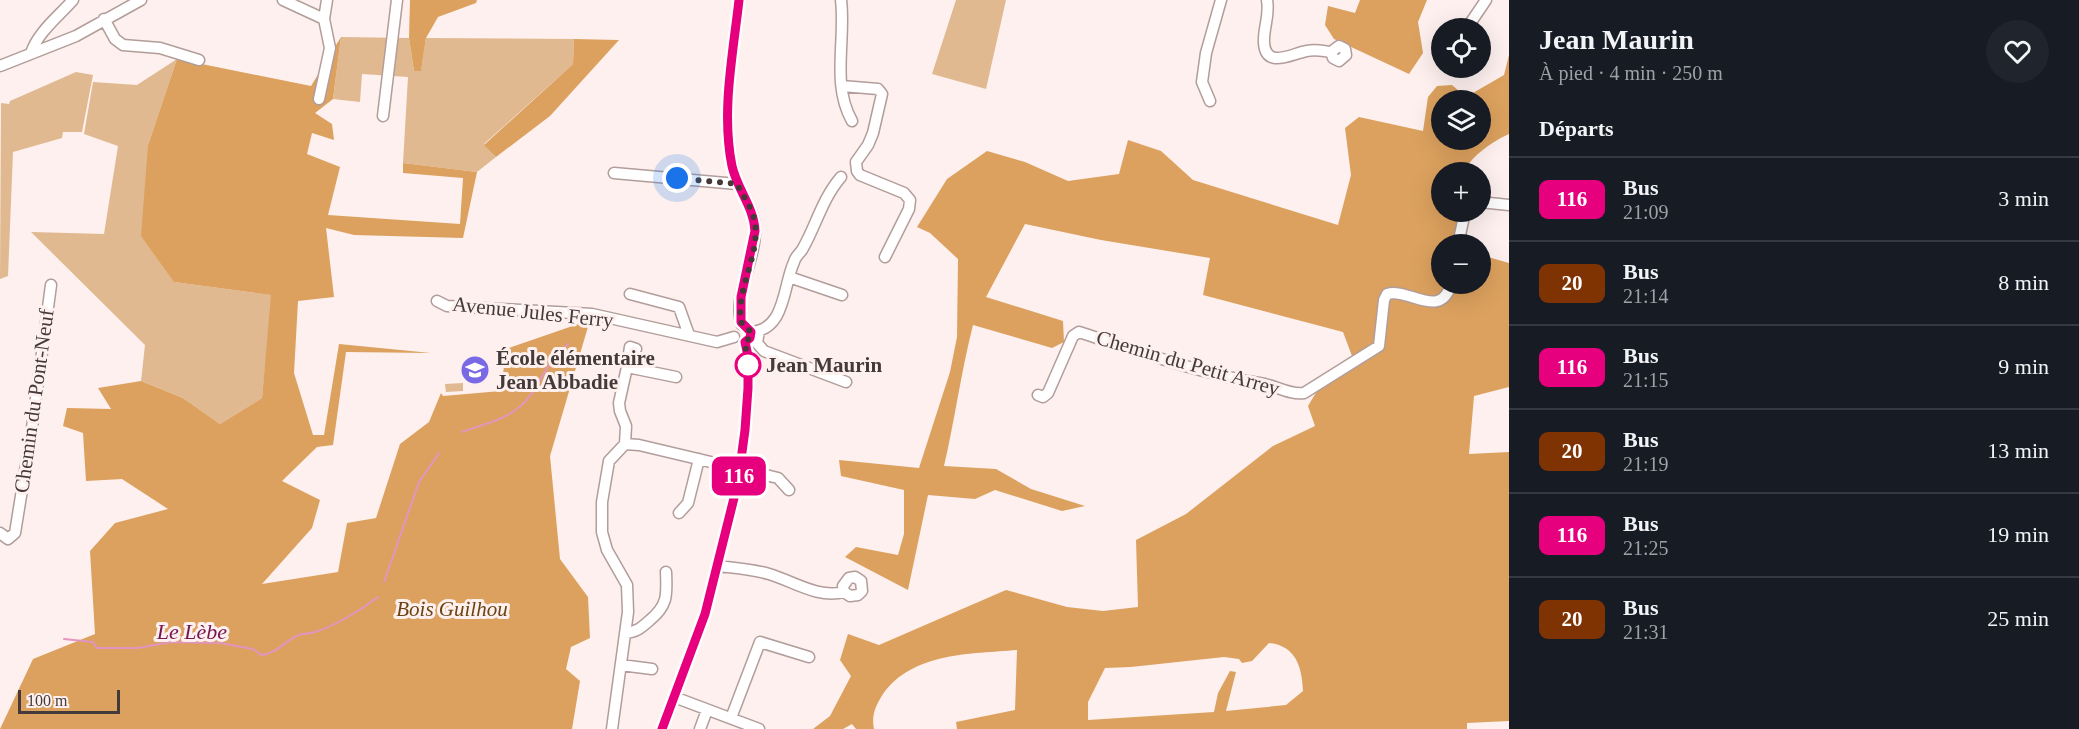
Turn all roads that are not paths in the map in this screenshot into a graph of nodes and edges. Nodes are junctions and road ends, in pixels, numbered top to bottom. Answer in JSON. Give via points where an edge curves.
{"nodes":[{"id":1,"x":73,"y":0,"type":"edge"},
{"id":2,"x":141,"y":0,"type":"edge"},
{"id":3,"x":283,"y":0,"type":"edge"},
{"id":4,"x":327,"y":0,"type":"edge"},
{"id":5,"x":397,"y":0,"type":"edge"},
{"id":6,"x":739,"y":0,"type":"edge"},
{"id":7,"x":841,"y":0,"type":"edge"},
{"id":8,"x":1221,"y":0,"type":"edge"},
{"id":9,"x":1268,"y":0,"type":"edge"},
{"id":10,"x":1486,"y":0,"type":"edge"},
{"id":11,"x":1474,"y":18,"type":"edge"},
{"id":12,"x":104,"y":19,"type":"junction"},
{"id":13,"x":324,"y":19,"type":"junction"},
{"id":14,"x":1331,"y":52,"type":"dead end"},
{"id":15,"x":31,"y":53,"type":"junction"},
{"id":16,"x":199,"y":60,"type":"dead end"},
{"id":17,"x":0,"y":66,"type":"edge"},
{"id":18,"x":842,"y":86,"type":"junction"},
{"id":19,"x":319,"y":99,"type":"dead end"},
{"id":20,"x":1210,"y":101,"type":"dead end"},
{"id":21,"x":383,"y":116,"type":"dead end"},
{"id":22,"x":852,"y":121,"type":"dead end"},
{"id":23,"x":614,"y":173,"type":"dead end"},
{"id":24,"x":841,"y":177,"type":"dead end"},
{"id":25,"x":737,"y":184,"type":"junction"},
{"id":26,"x":1491,"y":203,"type":"edge"},
{"id":27,"x":1509,"y":205,"type":"edge"},
{"id":28,"x":885,"y":257,"type":"dead end"},
{"id":29,"x":789,"y":277,"type":"junction"},
{"id":30,"x":51,"y":285,"type":"dead end"},
{"id":31,"x":630,"y":294,"type":"dead end"},
{"id":32,"x":1449,"y":294,"type":"edge"},
{"id":33,"x":842,"y":295,"type":"dead end"},
{"id":34,"x":437,"y":301,"type":"dead end"},
{"id":35,"x":751,"y":329,"type":"junction"},
{"id":36,"x":689,"y":335,"type":"junction"},
{"id":37,"x":734,"y":337,"type":"junction"},
{"id":38,"x":745,"y":342,"type":"junction"},
{"id":39,"x":636,"y":349,"type":"dead end"},
{"id":40,"x":627,"y":367,"type":"junction"},
{"id":41,"x":676,"y":377,"type":"dead end"},
{"id":42,"x":846,"y":382,"type":"dead end"},
{"id":43,"x":1038,"y":395,"type":"dead end"},
{"id":44,"x":626,"y":444,"type":"junction"},
{"id":45,"x":699,"y":459,"type":"junction"},
{"id":46,"x":740,"y":470,"type":"junction"},
{"id":47,"x":789,"y":490,"type":"dead end"},
{"id":48,"x":679,"y":513,"type":"dead end"},
{"id":49,"x":0,"y":533,"type":"edge"},
{"id":50,"x":718,"y":566,"type":"junction"},
{"id":51,"x":666,"y":572,"type":"dead end"},
{"id":52,"x":844,"y":592,"type":"dead end"},
{"id":53,"x":625,"y":633,"type":"junction"},
{"id":54,"x":808,"y":657,"type":"dead end"},
{"id":55,"x":621,"y":665,"type":"junction"},
{"id":56,"x":652,"y":669,"type":"dead end"},
{"id":57,"x":674,"y":698,"type":"junction"},
{"id":58,"x":708,"y":710,"type":"junction"},
{"id":59,"x":731,"y":718,"type":"junction"},
{"id":60,"x":612,"y":729,"type":"edge"},
{"id":61,"x":662,"y":729,"type":"edge"},
{"id":62,"x":700,"y":729,"type":"edge"},
{"id":63,"x":759,"y":729,"type":"edge"}],
"edges":[{"from":1,"to":15,"type":"street","via":[[40,35]]},
{"from":2,"to":12,"type":"street"},
{"from":3,"to":13,"type":"street"},
{"from":4,"to":13,"type":"street"},
{"from":5,"to":21,"type":"street"},
{"from":6,"to":25,"type":"street","via":[[728,104],[731,164]]},
{"from":7,"to":18,"type":"street"},
{"from":8,"to":20,"type":"street","via":[[1202,82]]},
{"from":9,"to":14,"type":"street","via":[[1264,46],[1268,54],[1285,58],[1304,51]]},
{"from":10,"to":11,"type":"street"},
{"from":12,"to":15,"type":"street"},
{"from":12,"to":16,"type":"street","via":[[123,45],[160,48]]},
{"from":13,"to":19,"type":"street","via":[[330,48]]},
{"from":15,"to":17,"type":"street"},
{"from":18,"to":22,"type":"street","via":[[845,108]]},
{"from":18,"to":28,"type":"street","via":[[878,89],[882,94],[873,133],[856,166],[860,175],[904,193],[910,200]]},
{"from":23,"to":25,"type":"street"},
{"from":24,"to":29,"type":"street","via":[[818,212]]},
{"from":25,"to":35,"type":"street","via":[[752,213],[755,231],[740,308]]},
{"from":26,"to":27,"type":"street"},
{"from":29,"to":33,"type":"street"},
{"from":29,"to":35,"type":"street","via":[[779,312],[772,322]]},
{"from":30,"to":49,"type":"street","name":"Chemin du Pont-Neuf","via":[[15,534],[8,539]]},
{"from":31,"to":36,"type":"street","via":[[679,307]]},
{"from":32,"to":43,"type":"street","name":"Chemin du Petit Arrey","via":[[1433,302],[1387,294],[1383,300],[1379,346],[1304,393],[1219,376],[1079,332],[1073,336],[1048,393]]},
{"from":34,"to":36,"type":"street","name":"Avenue Jules Ferry","via":[[447,306],[592,314]]},
{"from":35,"to":37,"type":"street","via":[[735,329]]},
{"from":35,"to":38,"type":"street"},
{"from":35,"to":42,"type":"street","via":[[764,351]]},
{"from":36,"to":37,"type":"street","name":"Avenue Jules Ferry","via":[[717,342]]},
{"from":37,"to":38,"type":"street"},
{"from":38,"to":46,"type":"street","via":[[748,388]]},
{"from":39,"to":40,"type":"street","via":[[630,347]]},
{"from":40,"to":41,"type":"street"},
{"from":40,"to":44,"type":"street","via":[[619,404],[626,426]]},
{"from":44,"to":45,"type":"street"},
{"from":44,"to":53,"type":"street","via":[[609,461],[602,502],[602,532],[607,550],[627,585]]},
{"from":45,"to":46,"type":"street"},
{"from":45,"to":48,"type":"street","via":[[688,503]]},
{"from":46,"to":47,"type":"street","via":[[778,478]]},
{"from":46,"to":50,"type":"street"},
{"from":50,"to":52,"type":"street","via":[[768,573],[826,595]]},
{"from":50,"to":57,"type":"street"},
{"from":51,"to":53,"type":"street","via":[[662,610],[637,632]]},
{"from":53,"to":55,"type":"street"},
{"from":54,"to":59,"type":"street","via":[[760,642]]},
{"from":55,"to":56,"type":"street"},
{"from":55,"to":60,"type":"street"},
{"from":57,"to":58,"type":"street"},
{"from":57,"to":61,"type":"street"},
{"from":58,"to":59,"type":"street"},
{"from":58,"to":62,"type":"street"},
{"from":59,"to":63,"type":"street"}]}
